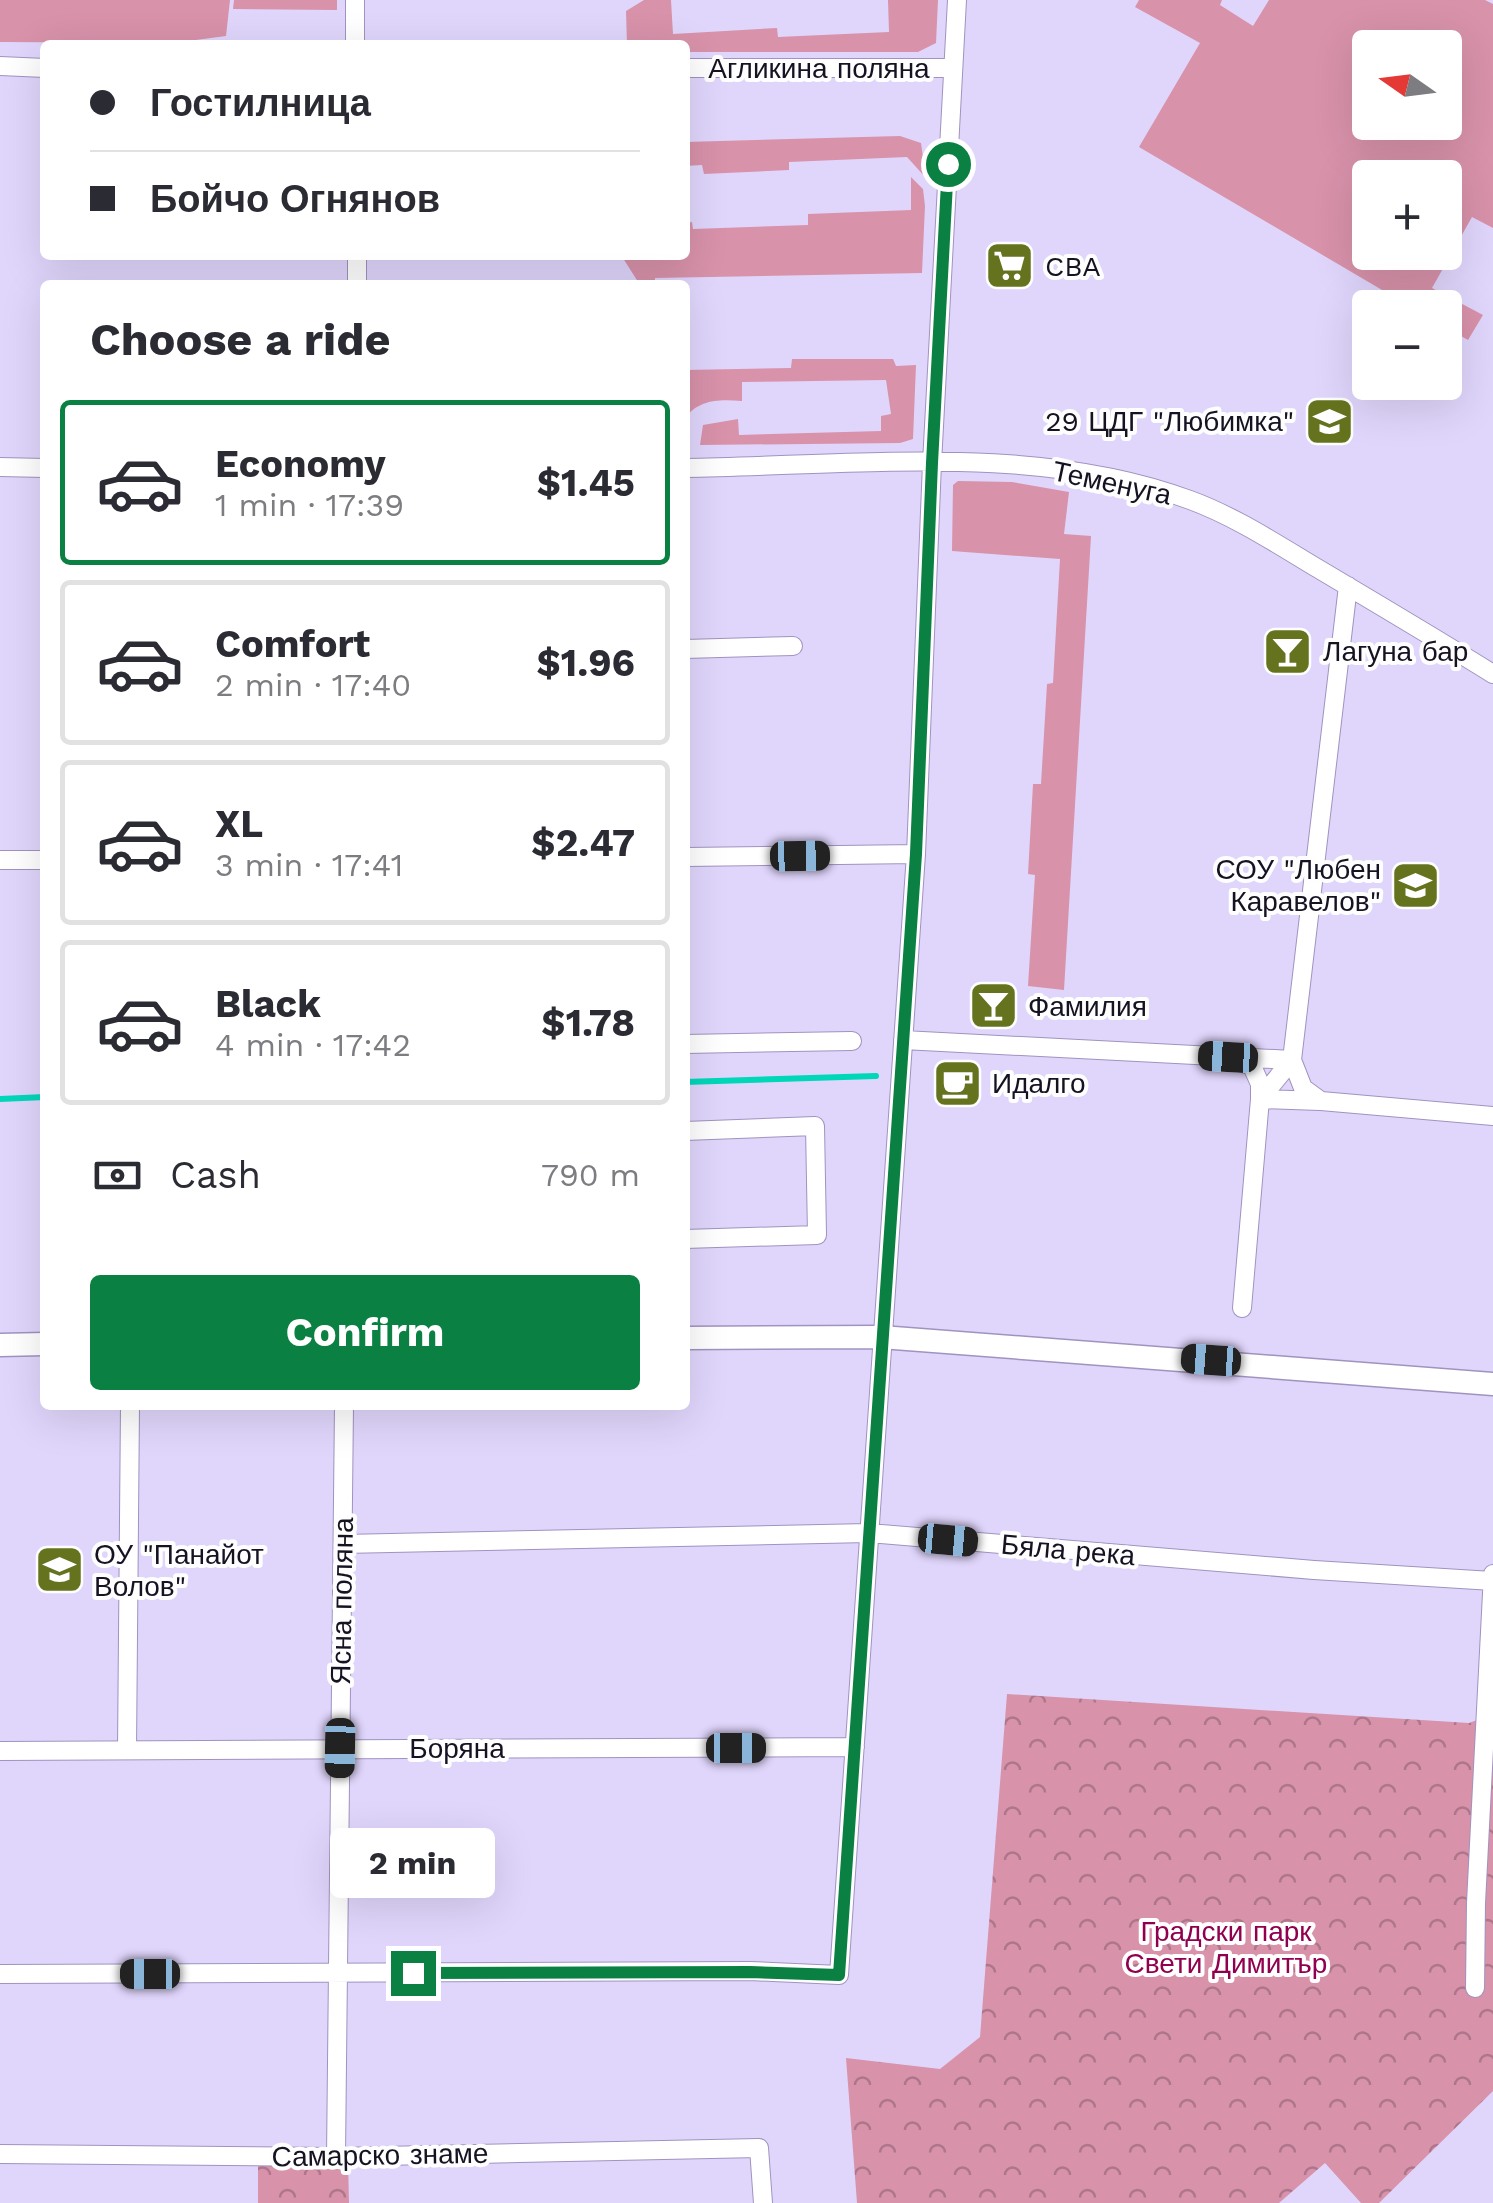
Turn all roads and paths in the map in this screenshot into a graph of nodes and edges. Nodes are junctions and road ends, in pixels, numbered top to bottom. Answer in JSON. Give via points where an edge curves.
{"nodes":[{"id":1,"x":355,"y":0,"type":"edge"},
{"id":2,"x":956,"y":0,"type":"edge"},
{"id":3,"x":355,"y":40,"type":"edge"},
{"id":4,"x":0,"y":66,"type":"edge"},
{"id":5,"x":40,"y":68,"type":"edge"},
{"id":6,"x":690,"y":68,"type":"edge"},
{"id":7,"x":953,"y":68,"type":"junction"},
{"id":8,"x":932,"y":463,"type":"junction"},
{"id":9,"x":0,"y":467,"type":"edge"},
{"id":10,"x":40,"y":468,"type":"edge"},
{"id":11,"x":690,"y":468,"type":"edge"},
{"id":12,"x":1348,"y":586,"type":"junction"},
{"id":13,"x":793,"y":646,"type":"dead end"},
{"id":14,"x":690,"y":648,"type":"edge"},
{"id":15,"x":1493,"y":674,"type":"edge"},
{"id":16,"x":916,"y":854,"type":"junction"},
{"id":17,"x":690,"y":857,"type":"edge"},
{"id":18,"x":0,"y":860,"type":"edge"},
{"id":19,"x":40,"y":860,"type":"edge"},
{"id":20,"x":852,"y":1040,"type":"dead end"},
{"id":21,"x":903,"y":1040,"type":"junction"},
{"id":22,"x":690,"y":1044,"type":"edge"},
{"id":23,"x":1228,"y":1057,"type":"junction"},
{"id":24,"x":1292,"y":1060,"type":"junction"},
{"id":25,"x":1260,"y":1098,"type":"junction"},
{"id":26,"x":1321,"y":1102,"type":"junction"},
{"id":27,"x":1493,"y":1116,"type":"edge"},
{"id":28,"x":690,"y":1131,"type":"edge"},
{"id":29,"x":690,"y":1238,"type":"edge"},
{"id":30,"x":1242,"y":1308,"type":"dead end"},
{"id":31,"x":881,"y":1337,"type":"junction"},
{"id":32,"x":690,"y":1338,"type":"edge"},
{"id":33,"x":40,"y":1344,"type":"edge"},
{"id":34,"x":0,"y":1345,"type":"edge"},
{"id":35,"x":1493,"y":1384,"type":"edge"},
{"id":36,"x":130,"y":1410,"type":"edge"},
{"id":37,"x":344,"y":1410,"type":"edge"},
{"id":38,"x":869,"y":1533,"type":"junction"},
{"id":39,"x":343,"y":1544,"type":"junction"},
{"id":40,"x":1493,"y":1577,"type":"edge"},
{"id":41,"x":855,"y":1747,"type":"junction"},
{"id":42,"x":340,"y":1748,"type":"junction"},
{"id":43,"x":127,"y":1750,"type":"junction"},
{"id":44,"x":0,"y":1751,"type":"edge"},
{"id":45,"x":338,"y":1973,"type":"junction"},
{"id":46,"x":0,"y":1974,"type":"edge"},
{"id":47,"x":1475,"y":1988,"type":"dead end"},
{"id":48,"x":0,"y":2154,"type":"edge"},
{"id":49,"x":336,"y":2157,"type":"junction"},
{"id":50,"x":763,"y":2203,"type":"edge"}],
"edges":[{"from":1,"to":3,"type":"street"},
{"from":2,"to":7,"type":"street"},
{"from":4,"to":5,"type":"street"},
{"from":6,"to":7,"type":"street","name":"Агликина поляна"},
{"from":7,"to":8,"type":"street"},
{"from":8,"to":11,"type":"street","name":"Теменуга"},
{"from":8,"to":12,"type":"street","name":"Теменуга","via":[[1029,466],[1193,500]]},
{"from":8,"to":16,"type":"street"},
{"from":9,"to":10,"type":"street"},
{"from":12,"to":15,"type":"street","name":"Теменуга"},
{"from":12,"to":24,"type":"street"},
{"from":13,"to":14,"type":"street"},
{"from":16,"to":17,"type":"street"},
{"from":16,"to":21,"type":"street"},
{"from":18,"to":19,"type":"street"},
{"from":20,"to":22,"type":"street"},
{"from":21,"to":23,"type":"street"},
{"from":21,"to":31,"type":"street"},
{"from":23,"to":24,"type":"street"},
{"from":23,"to":25,"type":"street","via":[[1252,1066]]},
{"from":24,"to":25,"type":"street"},
{"from":24,"to":26,"type":"street","via":[[1303,1088]]},
{"from":25,"to":26,"type":"street"},
{"from":25,"to":30,"type":"street"},
{"from":26,"to":27,"type":"street"},
{"from":28,"to":29,"type":"street","via":[[815,1126],[817,1235]]},
{"from":31,"to":32,"type":"street"},
{"from":31,"to":35,"type":"street"},
{"from":31,"to":38,"type":"street"},
{"from":33,"to":34,"type":"street"},
{"from":36,"to":43,"type":"street"},
{"from":37,"to":39,"type":"street","name":"Ясна поляна"},
{"from":38,"to":39,"type":"street","name":"Бяла река"},
{"from":38,"to":40,"type":"street","name":"Бяла река","via":[[1314,1570]]},
{"from":38,"to":41,"type":"street"},
{"from":39,"to":42,"type":"street","name":"Ясна поляна"},
{"from":40,"to":47,"type":"street"},
{"from":41,"to":42,"type":"street","name":"Боряна"},
{"from":41,"to":45,"type":"street","via":[[839,1975]]},
{"from":42,"to":43,"type":"street","name":"Боряна"},
{"from":42,"to":45,"type":"street","name":"Ясна поляна"},
{"from":43,"to":44,"type":"street","name":"Боряна"},
{"from":45,"to":46,"type":"street"},
{"from":45,"to":49,"type":"street","name":"Ясна поляна"},
{"from":48,"to":49,"type":"street","name":"Самарско знаме"},
{"from":49,"to":50,"type":"street","name":"Самарско знаме","via":[[760,2148]]}]}
